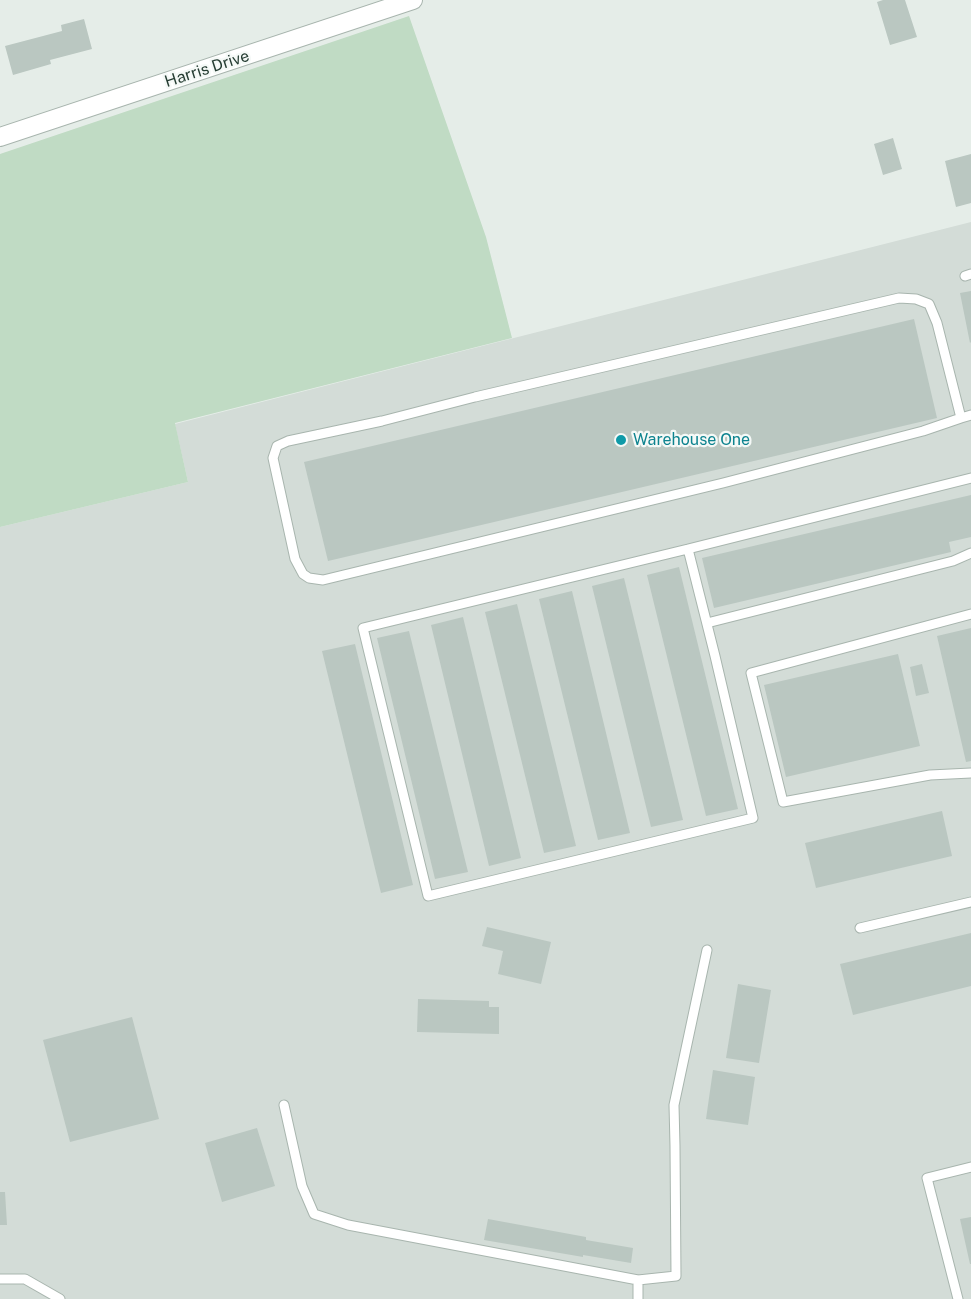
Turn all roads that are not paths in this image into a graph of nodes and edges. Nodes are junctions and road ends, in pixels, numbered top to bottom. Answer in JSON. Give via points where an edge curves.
{"nodes":[{"id":1,"x":413,"y":0,"type":"edge"},
{"id":2,"x":0,"y":138,"type":"edge"},
{"id":3,"x":971,"y":415,"type":"edge"},
{"id":4,"x":961,"y":418,"type":"junction"},
{"id":5,"x":971,"y":478,"type":"edge"},
{"id":6,"x":688,"y":549,"type":"junction"},
{"id":7,"x":971,"y":553,"type":"edge"},
{"id":8,"x":971,"y":614,"type":"edge"},
{"id":9,"x":707,"y":623,"type":"junction"},
{"id":10,"x":971,"y":773,"type":"edge"},
{"id":11,"x":971,"y":902,"type":"edge"},
{"id":12,"x":860,"y":928,"type":"dead end"},
{"id":13,"x":707,"y":950,"type":"dead end"},
{"id":14,"x":284,"y":1105,"type":"dead end"},
{"id":15,"x":971,"y":1167,"type":"edge"},
{"id":16,"x":0,"y":1279,"type":"edge"},
{"id":17,"x":638,"y":1280,"type":"junction"},
{"id":18,"x":60,"y":1299,"type":"edge"},
{"id":19,"x":638,"y":1299,"type":"edge"},
{"id":20,"x":958,"y":1299,"type":"edge"}],
"edges":[{"from":1,"to":2,"type":"street","name":"Harris Drive"},
{"from":3,"to":4,"type":"lane"},
{"from":4,"to":4,"type":"lane","via":[[723,483],[323,580],[303,574],[295,559],[273,458],[278,446],[288,441],[899,298],[929,304]]},
{"from":5,"to":6,"type":"lane"},
{"from":6,"to":9,"type":"lane"},
{"from":6,"to":9,"type":"lane","via":[[363,628],[428,896],[753,818]]},
{"from":7,"to":9,"type":"lane","via":[[953,561]]},
{"from":8,"to":10,"type":"lane","via":[[751,673],[783,802],[930,775]]},
{"from":11,"to":12,"type":"lane"},
{"from":13,"to":17,"type":"lane","via":[[674,1105],[675,1276]]},
{"from":14,"to":17,"type":"lane","via":[[302,1186],[314,1214],[348,1225]]},
{"from":15,"to":20,"type":"lane","via":[[927,1178]]},
{"from":16,"to":18,"type":"lane","via":[[25,1279]]},
{"from":17,"to":19,"type":"lane"}]}
